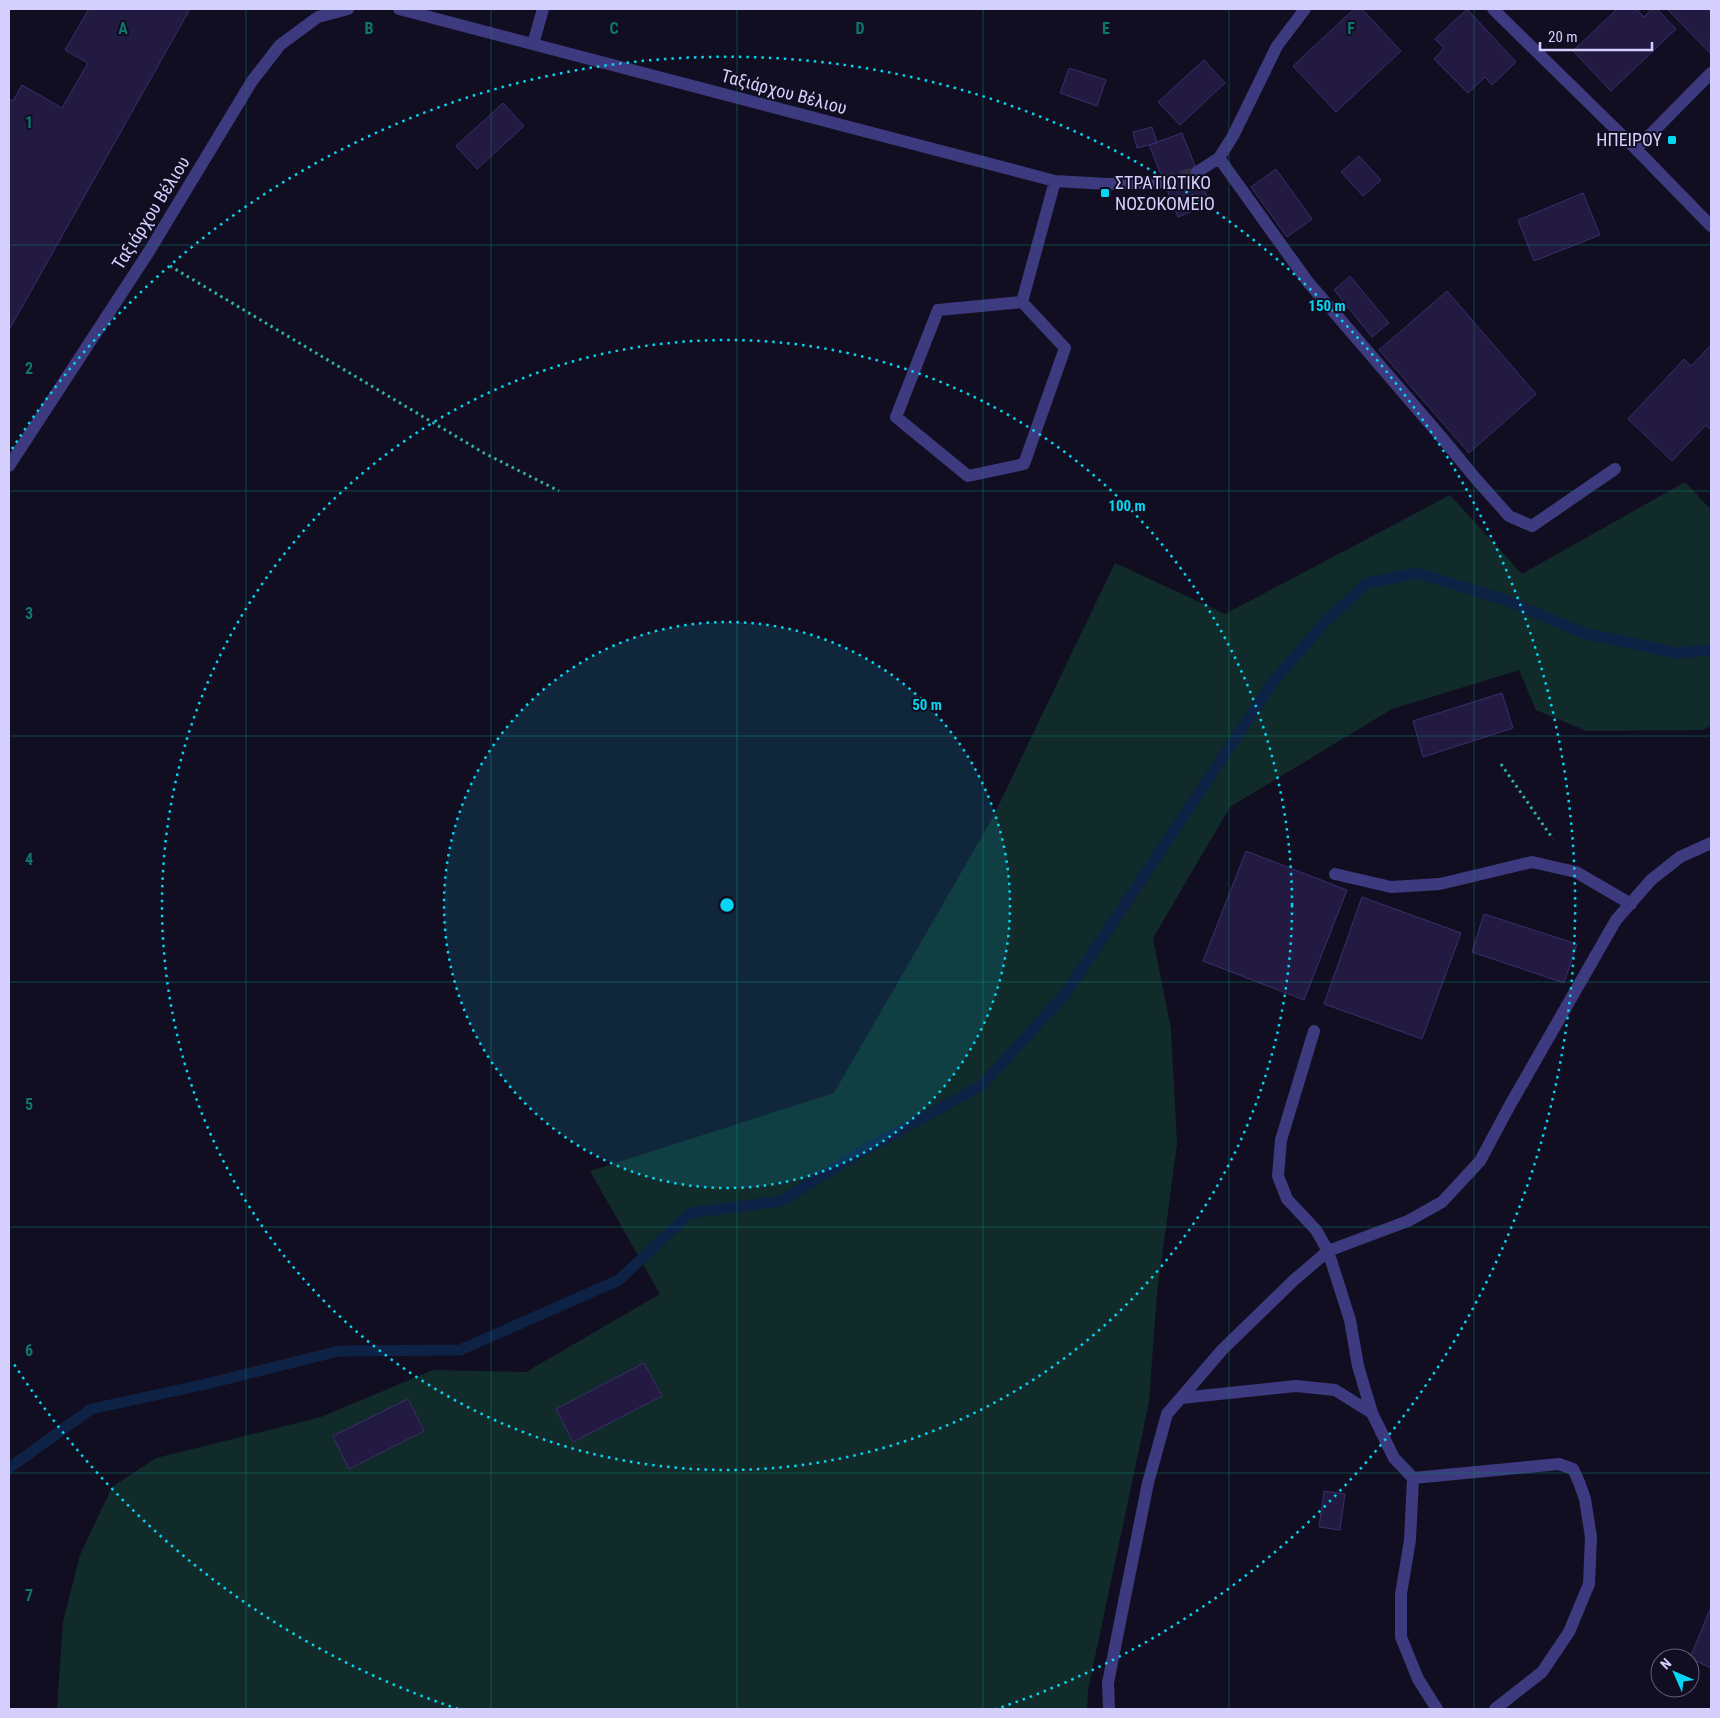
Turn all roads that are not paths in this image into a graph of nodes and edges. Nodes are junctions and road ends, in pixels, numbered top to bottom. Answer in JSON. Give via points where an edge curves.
{"nodes":[{"id":1,"x":348,"y":9,"type":"edge"},
{"id":2,"x":399,"y":9,"type":"edge"},
{"id":3,"x":543,"y":9,"type":"edge"},
{"id":4,"x":1305,"y":9,"type":"edge"},
{"id":5,"x":1493,"y":9,"type":"edge"},
{"id":6,"x":532,"y":44,"type":"junction"},
{"id":7,"x":1711,"y":73,"type":"edge"},
{"id":8,"x":1636,"y":149,"type":"junction"},
{"id":9,"x":1219,"y":158,"type":"junction"},
{"id":10,"x":1197,"y":172,"type":"tunnel mouth"},
{"id":11,"x":1055,"y":181,"type":"junction"},
{"id":12,"x":1164,"y":182,"type":"tunnel mouth"},
{"id":13,"x":1711,"y":226,"type":"edge"},
{"id":14,"x":1022,"y":302,"type":"junction"},
{"id":15,"x":9,"y":466,"type":"edge"},
{"id":16,"x":1615,"y":469,"type":"dead end"},
{"id":17,"x":1711,"y":844,"type":"edge"},
{"id":18,"x":1335,"y":874,"type":"dead end"},
{"id":19,"x":1631,"y":904,"type":"junction"},
{"id":20,"x":1314,"y":1031,"type":"dead end"},
{"id":21,"x":1328,"y":1251,"type":"junction"},
{"id":22,"x":1181,"y":1398,"type":"junction"},
{"id":23,"x":1372,"y":1413,"type":"junction"},
{"id":24,"x":1413,"y":1478,"type":"junction"},
{"id":25,"x":1109,"y":1709,"type":"edge"},
{"id":26,"x":1437,"y":1709,"type":"edge"},
{"id":27,"x":1495,"y":1709,"type":"edge"}],
"edges":[{"from":1,"to":15,"type":"street","name":"Ταξιάρχου Βέλιου","via":[[318,17],[280,45],[252,80],[148,252]]},
{"from":2,"to":6,"type":"street","name":"Ταξιάρχου Βέλιου"},
{"from":3,"to":6,"type":"street"},
{"from":4,"to":9,"type":"street","via":[[1277,46]]},
{"from":5,"to":8,"type":"street"},
{"from":6,"to":11,"type":"street","name":"Ταξιάρχου Βέλιου"},
{"from":7,"to":8,"type":"street"},
{"from":8,"to":13,"type":"street"},
{"from":9,"to":10,"type":"street"},
{"from":9,"to":16,"type":"street","via":[[1308,282],[1509,516],[1532,526]]},
{"from":11,"to":12,"type":"street","name":"Ταξιάρχου Βέλιου","via":[[1107,184]]},
{"from":11,"to":14,"type":"street"},
{"from":14,"to":14,"type":"street","via":[[938,310],[896,417],[968,476],[1024,464],[1065,348]]},
{"from":17,"to":19,"type":"street","via":[[1680,856],[1651,880]]},
{"from":18,"to":19,"type":"street","via":[[1391,887],[1440,884],[1532,862],[1576,872]]},
{"from":19,"to":21,"type":"street","via":[[1616,920],[1480,1161],[1442,1202],[1408,1221]]},
{"from":20,"to":21,"type":"street","via":[[1281,1140],[1278,1176],[1288,1199],[1316,1230]]},
{"from":21,"to":22,"type":"street","via":[[1222,1350]]},
{"from":21,"to":23,"type":"street","via":[[1350,1320],[1358,1366]]},
{"from":22,"to":23,"type":"street","via":[[1296,1386],[1335,1390]]},
{"from":22,"to":25,"type":"street","via":[[1167,1414],[1148,1483],[1108,1683]]},
{"from":23,"to":24,"type":"street","via":[[1394,1458]]},
{"from":24,"to":26,"type":"street","via":[[1410,1540],[1401,1594],[1401,1637],[1418,1679]]},
{"from":24,"to":27,"type":"street","via":[[1559,1464],[1573,1469],[1579,1482],[1591,1537],[1589,1584],[1569,1632],[1542,1672]]}]}
